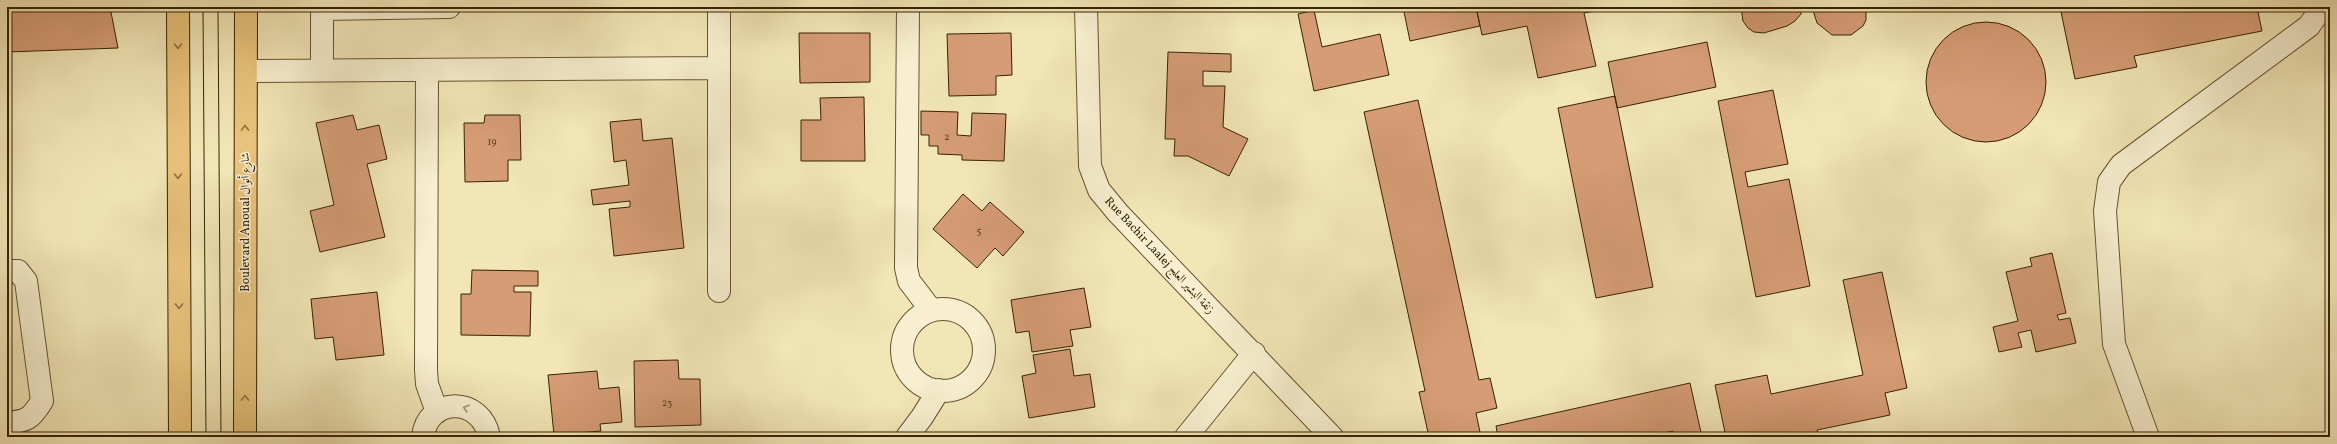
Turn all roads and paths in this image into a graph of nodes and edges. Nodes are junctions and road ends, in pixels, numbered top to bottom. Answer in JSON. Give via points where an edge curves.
{"nodes":[{"id":1,"x":178,"y":7,"type":"edge"},
{"id":2,"x":246,"y":7,"type":"edge"},
{"id":3,"x":449,"y":7,"type":"edge"},
{"id":4,"x":718,"y":7,"type":"edge"},
{"id":5,"x":908,"y":7,"type":"edge"},
{"id":6,"x":1086,"y":7,"type":"edge"},
{"id":7,"x":2320,"y":7,"type":"edge"},
{"id":8,"x":322,"y":8,"type":"edge"},
{"id":9,"x":719,"y":68,"type":"junction"},
{"id":10,"x":322,"y":70,"type":"junction"},
{"id":11,"x":427,"y":70,"type":"junction"},
{"id":12,"x":247,"y":71,"type":"junction"},
{"id":13,"x":7,"y":271,"type":"edge"},
{"id":14,"x":719,"y":291,"type":"dead end"},
{"id":15,"x":931,"y":310,"type":"junction"},
{"id":16,"x":1254,"y":353,"type":"junction"},
{"id":17,"x":939,"y":390,"type":"junction"},
{"id":18,"x":437,"y":412,"type":"junction"},
{"id":19,"x":7,"y":423,"type":"edge"},
{"id":20,"x":180,"y":437,"type":"edge"},
{"id":21,"x":245,"y":437,"type":"edge"},
{"id":22,"x":423,"y":437,"type":"edge"},
{"id":23,"x":489,"y":437,"type":"edge"},
{"id":24,"x":907,"y":437,"type":"edge"},
{"id":25,"x":1186,"y":437,"type":"edge"},
{"id":26,"x":1332,"y":437,"type":"edge"},
{"id":27,"x":2148,"y":437,"type":"edge"}],
"edges":[{"from":1,"to":20,"type":"main road","one_way":true},
{"from":2,"to":12,"type":"main road","name":"Boulevard Anoual شارع أنوال"},
{"from":3,"to":8,"type":"street"},
{"from":4,"to":9,"type":"street"},
{"from":5,"to":15,"type":"street","via":[[906,268],[909,282]]},
{"from":6,"to":16,"type":"street","name":"Rue Bachir Laalej زنقة البشير العلج","via":[[1090,166],[1099,190],[1118,213]]},
{"from":7,"to":27,"type":"street","via":[[2309,26],[2121,165],[2109,182],[2105,212],[2114,344]]},
{"from":8,"to":10,"type":"street"},
{"from":9,"to":11,"type":"street"},
{"from":9,"to":14,"type":"street"},
{"from":10,"to":11,"type":"street"},
{"from":10,"to":12,"type":"street"},
{"from":11,"to":18,"type":"street","via":[[426,370],[427,384]]},
{"from":21,"to":12,"type":"main road","name":"Boulevard Anoual شارع أنوال","one_way":true},
{"from":13,"to":19,"type":"street","via":[[18,271],[26,281],[42,401],[35,413],[26,421]]},
{"from":15,"to":17,"type":"street","via":[[919,316],[909,326],[902,353],[906,367],[914,378],[925,386]]},
{"from":15,"to":17,"type":"street","via":[[957,311],[968,318],[978,327],[983,346],[981,366],[974,377],[957,388]]},
{"from":16,"to":25,"type":"street"},
{"from":16,"to":26,"type":"street","name":"Rue Bachir Laalej زنقة البشير العلج"},
{"from":17,"to":24,"type":"street"},
{"from":18,"to":22,"type":"street","via":[[429,420]]},
{"from":23,"to":18,"type":"street","one_way":true,"via":[[483,420],[476,412],[466,407],[446,407]]}]}
